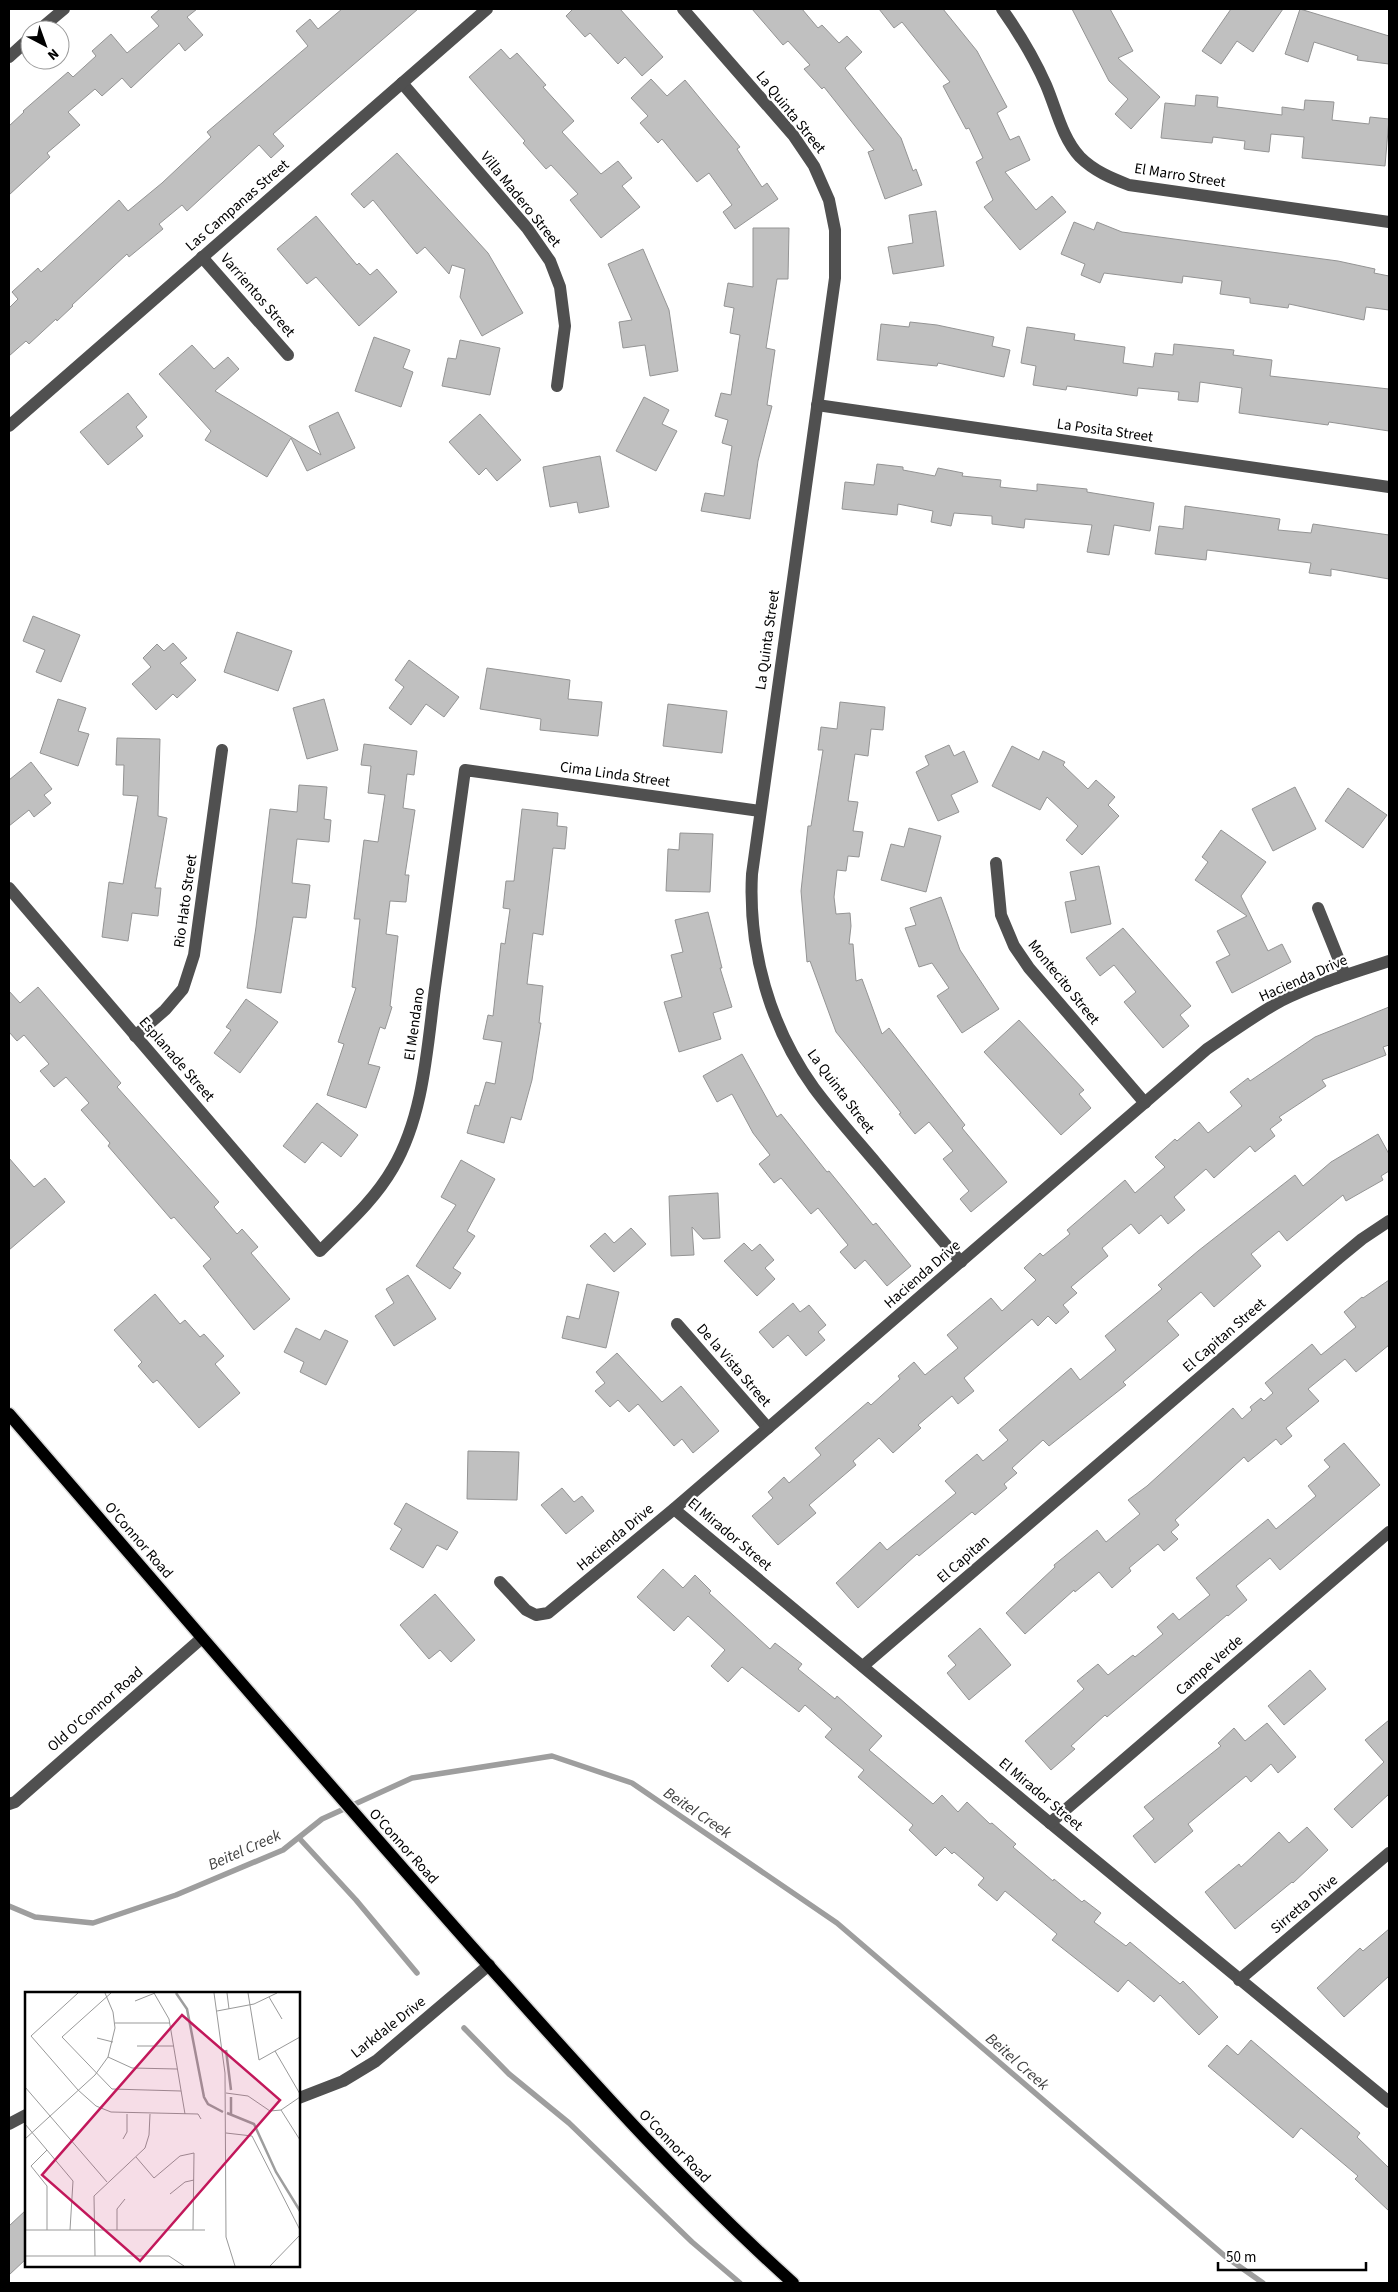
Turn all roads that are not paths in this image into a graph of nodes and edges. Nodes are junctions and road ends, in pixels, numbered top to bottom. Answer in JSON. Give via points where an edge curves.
{"nodes":[{"id":1,"x":64,"y":9,"type":"edge"},
{"id":2,"x":487,"y":9,"type":"edge"},
{"id":3,"x":683,"y":9,"type":"edge"},
{"id":4,"x":1002,"y":9,"type":"edge"},
{"id":5,"x":51,"y":20,"type":"edge"},
{"id":6,"x":20,"y":47,"type":"edge"},
{"id":7,"x":9,"y":57,"type":"edge"},
{"id":8,"x":402,"y":83,"type":"junction"},
{"id":9,"x":1389,"y":222,"type":"edge"},
{"id":10,"x":202,"y":257,"type":"junction"},
{"id":11,"x":288,"y":356,"type":"dead end"},
{"id":12,"x":558,"y":386,"type":"dead end"},
{"id":13,"x":817,"y":405,"type":"junction"},
{"id":14,"x":9,"y":426,"type":"edge"},
{"id":15,"x":1389,"y":487,"type":"edge"},
{"id":16,"x":222,"y":750,"type":"dead end"},
{"id":17,"x":465,"y":770,"type":"joint"},
{"id":18,"x":760,"y":811,"type":"junction"},
{"id":19,"x":996,"y":863,"type":"dead end"},
{"id":20,"x":9,"y":888,"type":"edge"},
{"id":21,"x":1318,"y":908,"type":"dead end"},
{"id":22,"x":1389,"y":961,"type":"edge"},
{"id":23,"x":1345,"y":975,"type":"junction"},
{"id":24,"x":135,"y":1036,"type":"junction"},
{"id":25,"x":1145,"y":1103,"type":"junction"},
{"id":26,"x":1389,"y":1221,"type":"edge"},
{"id":27,"x":320,"y":1251,"type":"joint"},
{"id":28,"x":960,"y":1262,"type":"junction"},
{"id":29,"x":677,"y":1324,"type":"dead end"},
{"id":30,"x":9,"y":1414,"type":"edge"},
{"id":31,"x":768,"y":1428,"type":"junction"},
{"id":32,"x":1084,"y":1477,"type":"joint"},
{"id":33,"x":674,"y":1509,"type":"junction"},
{"id":34,"x":1389,"y":1532,"type":"edge"},
{"id":35,"x":500,"y":1582,"type":"dead end"},
{"id":36,"x":202,"y":1638,"type":"junction"},
{"id":37,"x":863,"y":1666,"type":"junction"},
{"id":38,"x":9,"y":1804,"type":"edge"},
{"id":39,"x":1050,"y":1824,"type":"junction"},
{"id":40,"x":1389,"y":1853,"type":"edge"},
{"id":41,"x":489,"y":1965,"type":"junction"},
{"id":42,"x":1239,"y":1980,"type":"junction"},
{"id":43,"x":300,"y":2098,"type":"edge"},
{"id":44,"x":1389,"y":2102,"type":"edge"},
{"id":45,"x":25,"y":2116,"type":"edge"},
{"id":46,"x":9,"y":2124,"type":"edge"},
{"id":47,"x":793,"y":2283,"type":"edge"}],
"edges":[{"from":1,"to":5,"type":"street"},
{"from":2,"to":8,"type":"street","name":"Las Campanas Street"},
{"from":3,"to":13,"type":"street","name":"La Quinta Street","via":[[804,150],[829,200],[835,230],[835,278]]},
{"from":4,"to":9,"type":"street","name":"El Marro Street","via":[[1034,61],[1069,142],[1080,157],[1102,175],[1129,185]]},
{"from":6,"to":7,"type":"street"},
{"from":8,"to":10,"type":"street","name":"Las Campanas Street"},
{"from":8,"to":12,"type":"street","name":"Villa Madero Street","via":[[527,228],[550,261],[560,287],[565,326]]},
{"from":10,"to":11,"type":"street","name":"Varrientos Street"},
{"from":10,"to":14,"type":"street","name":"Las Campanas Street"},
{"from":13,"to":15,"type":"street","name":"La Posita Street"},
{"from":13,"to":18,"type":"street","name":"La Quinta Street"},
{"from":16,"to":24,"type":"street","name":"Rio Hato Street","via":[[194,955],[183,989]]},
{"from":17,"to":18,"type":"street","name":"Cima Linda Street"},
{"from":17,"to":27,"type":"street","name":"El Mendano","via":[[424,1073],[411,1127],[400,1155],[381,1187]]},
{"from":18,"to":28,"type":"street","name":"La Quinta Street","via":[[750,907],[755,946],[777,1020],[814,1087]]},
{"from":19,"to":25,"type":"street","name":"Montecito Street","via":[[1002,915],[1014,946],[1029,968]]},
{"from":20,"to":24,"type":"street","name":"Esplanade Street"},
{"from":21,"to":23,"type":"street"},
{"from":22,"to":23,"type":"street","name":"Hacienda Drive"},
{"from":23,"to":25,"type":"street","name":"Hacienda Drive","via":[[1282,1001],[1248,1021],[1207,1049]]},
{"from":24,"to":27,"type":"street","name":"Esplanade Street"},
{"from":25,"to":28,"type":"street","name":"Hacienda Drive"},
{"from":26,"to":32,"type":"street","name":"El Capitan Street","via":[[1339,1258]]},
{"from":28,"to":31,"type":"street","name":"Hacienda Drive"},
{"from":29,"to":31,"type":"street","name":"De la Vista Street"},
{"from":30,"to":36,"type":"main road","name":"O'Connor Road"},
{"from":31,"to":33,"type":"street","name":"Hacienda Drive"},
{"from":32,"to":37,"type":"street","name":"El Capitan"},
{"from":33,"to":35,"type":"street","name":"Hacienda Drive","via":[[548,1613],[536,1615],[526,1610]]},
{"from":33,"to":37,"type":"street","name":"El Mirador Street"},
{"from":34,"to":39,"type":"street","name":"Campe Verde"},
{"from":36,"to":38,"type":"street","name":"Old O'Connor Road"},
{"from":36,"to":41,"type":"main road","name":"O'Connor Road"},
{"from":37,"to":39,"type":"street","name":"El Mirador Street"},
{"from":39,"to":42,"type":"street","name":"El Mirador Street"},
{"from":40,"to":42,"type":"street","name":"Sirretta Drive"},
{"from":41,"to":43,"type":"street","name":"Larkdale Drive","via":[[376,2061],[343,2081]]},
{"from":41,"to":47,"type":"main road","name":"O'Connor Road","via":[[630,2125]]},
{"from":42,"to":44,"type":"street","name":"El Mirador Street"},
{"from":45,"to":46,"type":"street"}]}
